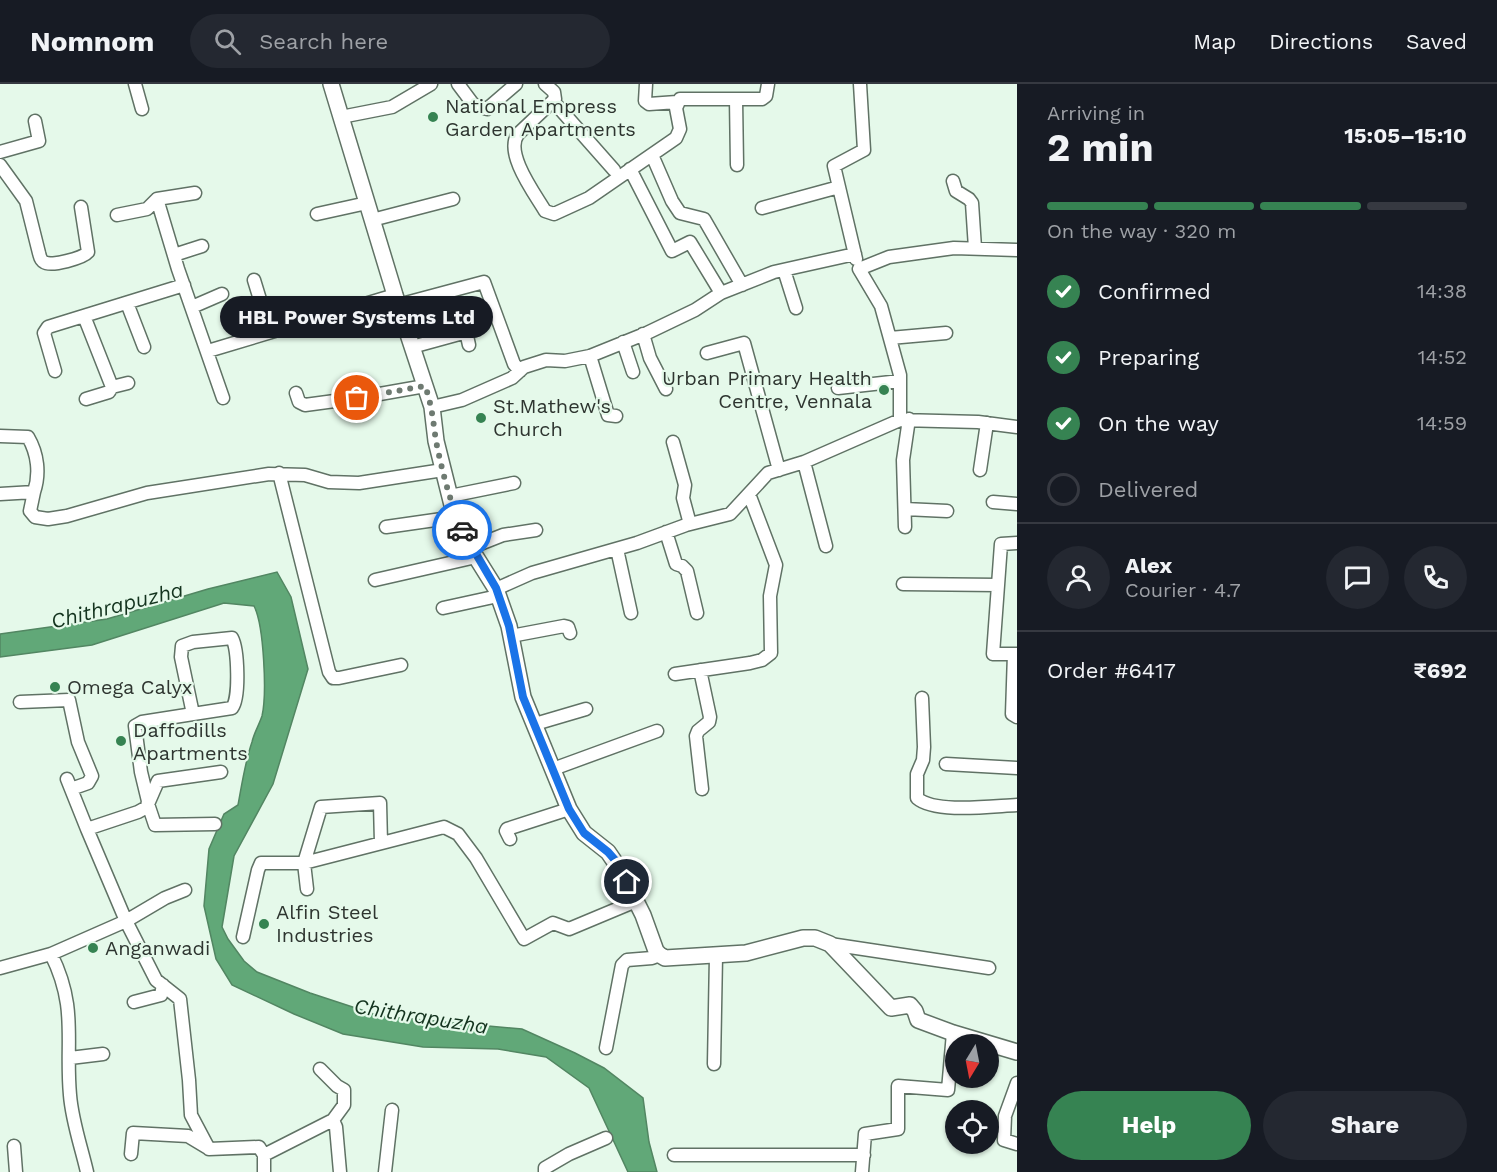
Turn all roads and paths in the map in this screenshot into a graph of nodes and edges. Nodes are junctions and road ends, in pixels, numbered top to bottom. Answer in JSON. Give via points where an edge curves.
{"nodes":[{"id":1,"x":135,"y":84,"type":"edge"},
{"id":2,"x":331,"y":84,"type":"edge"},
{"id":3,"x":431,"y":84,"type":"edge"},
{"id":4,"x":458,"y":84,"type":"edge"},
{"id":5,"x":516,"y":84,"type":"edge"},
{"id":6,"x":544,"y":84,"type":"edge"},
{"id":7,"x":646,"y":84,"type":"edge"},
{"id":8,"x":768,"y":84,"type":"edge"},
{"id":9,"x":861,"y":84,"type":"edge"},
{"id":10,"x":736,"y":99,"type":"junction"},
{"id":11,"x":553,"y":101,"type":"junction"},
{"id":12,"x":677,"y":102,"type":"junction"},
{"id":13,"x":142,"y":109,"type":"dead end"},
{"id":14,"x":341,"y":117,"type":"junction"},
{"id":15,"x":35,"y":122,"type":"dead end"},
{"id":16,"x":0,"y":152,"type":"edge"},
{"id":17,"x":652,"y":155,"type":"junction"},
{"id":18,"x":0,"y":165,"type":"edge"},
{"id":19,"x":736,"y":165,"type":"dead end"},
{"id":20,"x":630,"y":169,"type":"junction"},
{"id":21,"x":614,"y":170,"type":"dead end"},
{"id":22,"x":953,"y":181,"type":"dead end"},
{"id":23,"x":839,"y":187,"type":"junction"},
{"id":24,"x":195,"y":194,"type":"dead end"},
{"id":25,"x":157,"y":199,"type":"junction"},
{"id":26,"x":453,"y":199,"type":"dead end"},
{"id":27,"x":367,"y":203,"type":"junction"},
{"id":28,"x":81,"y":207,"type":"dead end"},
{"id":29,"x":762,"y":208,"type":"dead end"},
{"id":30,"x":317,"y":214,"type":"dead end"},
{"id":31,"x":117,"y":215,"type":"dead end"},
{"id":32,"x":372,"y":220,"type":"junction"},
{"id":33,"x":202,"y":246,"type":"dead end"},
{"id":34,"x":975,"y":248,"type":"junction"},
{"id":35,"x":1017,"y":250,"type":"edge"},
{"id":36,"x":855,"y":254,"type":"junction"},
{"id":37,"x":174,"y":255,"type":"junction"},
{"id":38,"x":859,"y":269,"type":"junction"},
{"id":39,"x":784,"y":270,"type":"junction"},
{"id":40,"x":254,"y":280,"type":"dead end"},
{"id":41,"x":184,"y":285,"type":"junction"},
{"id":42,"x":742,"y":285,"type":"junction"},
{"id":43,"x":721,"y":293,"type":"junction"},
{"id":44,"x":222,"y":294,"type":"dead end"},
{"id":45,"x":396,"y":300,"type":"junction"},
{"id":46,"x":128,"y":303,"type":"junction"},
{"id":47,"x":192,"y":307,"type":"junction"},
{"id":48,"x":796,"y":308,"type":"dead end"},
{"id":49,"x":84,"y":316,"type":"junction"},
{"id":50,"x":270,"y":332,"type":"junction"},
{"id":51,"x":946,"y":333,"type":"dead end"},
{"id":52,"x":643,"y":334,"type":"junction"},
{"id":53,"x":890,"y":338,"type":"junction"},
{"id":54,"x":623,"y":342,"type":"junction"},
{"id":55,"x":469,"y":345,"type":"dead end"},
{"id":56,"x":144,"y":347,"type":"dead end"},
{"id":57,"x":412,"y":347,"type":"junction"},
{"id":58,"x":208,"y":351,"type":"junction"},
{"id":59,"x":707,"y":353,"type":"dead end"},
{"id":60,"x":590,"y":356,"type":"junction"},
{"id":61,"x":520,"y":370,"type":"junction"},
{"id":62,"x":55,"y":371,"type":"dead end"},
{"id":63,"x":633,"y":372,"type":"dead end"},
{"id":64,"x":900,"y":381,"type":"junction"},
{"id":65,"x":128,"y":382,"type":"dead end"},
{"id":66,"x":425,"y":386,"type":"junction"},
{"id":67,"x":112,"y":387,"type":"junction"},
{"id":68,"x":838,"y":388,"type":"dead end"},
{"id":69,"x":666,"y":389,"type":"dead end"},
{"id":70,"x":297,"y":393,"type":"dead end"},
{"id":71,"x":223,"y":398,"type":"dead end"},
{"id":72,"x":86,"y":399,"type":"dead end"},
{"id":73,"x":432,"y":407,"type":"junction"},
{"id":74,"x":616,"y":416,"type":"dead end"},
{"id":75,"x":905,"y":419,"type":"junction"},
{"id":76,"x":987,"y":423,"type":"junction"},
{"id":77,"x":1017,"y":427,"type":"edge"},
{"id":78,"x":0,"y":436,"type":"edge"},
{"id":79,"x":673,"y":442,"type":"dead end"},
{"id":80,"x":804,"y":462,"type":"junction"},
{"id":81,"x":443,"y":470,"type":"junction"},
{"id":82,"x":779,"y":470,"type":"junction"},
{"id":83,"x":980,"y":470,"type":"dead end"},
{"id":84,"x":279,"y":473,"type":"junction"},
{"id":85,"x":514,"y":483,"type":"dead end"},
{"id":86,"x":34,"y":492,"type":"junction"},
{"id":87,"x":0,"y":494,"type":"edge"},
{"id":88,"x":748,"y":494,"type":"junction"},
{"id":89,"x":450,"y":496,"type":"junction"},
{"id":90,"x":993,"y":502,"type":"dead end"},
{"id":91,"x":1017,"y":504,"type":"edge"},
{"id":92,"x":905,"y":509,"type":"junction"},
{"id":93,"x":947,"y":511,"type":"dead end"},
{"id":94,"x":456,"y":516,"type":"junction"},
{"id":95,"x":690,"y":524,"type":"junction"},
{"id":96,"x":905,"y":527,"type":"dead end"},
{"id":97,"x":386,"y":528,"type":"dead end"},
{"id":98,"x":536,"y":530,"type":"dead end"},
{"id":99,"x":666,"y":532,"type":"junction"},
{"id":100,"x":1017,"y":543,"type":"edge"},
{"id":101,"x":826,"y":546,"type":"dead end"},
{"id":102,"x":617,"y":549,"type":"junction"},
{"id":103,"x":473,"y":552,"type":"junction"},
{"id":104,"x":375,"y":580,"type":"dead end"},
{"id":105,"x":903,"y":584,"type":"dead end"},
{"id":106,"x":998,"y":585,"type":"junction"},
{"id":107,"x":497,"y":592,"type":"junction"},
{"id":108,"x":443,"y":608,"type":"dead end"},
{"id":109,"x":631,"y":614,"type":"dead end"},
{"id":110,"x":697,"y":614,"type":"dead end"},
{"id":111,"x":570,"y":633,"type":"dead end"},
{"id":112,"x":511,"y":636,"type":"junction"},
{"id":113,"x":1015,"y":654,"type":"edge"},
{"id":114,"x":401,"y":665,"type":"dead end"},
{"id":115,"x":700,"y":670,"type":"junction"},
{"id":116,"x":675,"y":674,"type":"dead end"},
{"id":117,"x":922,"y":698,"type":"dead end"},
{"id":118,"x":21,"y":702,"type":"dead end"},
{"id":119,"x":585,"y":709,"type":"dead end"},
{"id":120,"x":193,"y":714,"type":"junction"},
{"id":121,"x":1017,"y":717,"type":"edge"},
{"id":122,"x":535,"y":724,"type":"junction"},
{"id":123,"x":657,"y":731,"type":"dead end"},
{"id":124,"x":550,"y":763,"type":"junction"},
{"id":125,"x":946,"y":764,"type":"dead end"},
{"id":126,"x":1017,"y":768,"type":"edge"},
{"id":127,"x":221,"y":772,"type":"dead end"},
{"id":128,"x":702,"y":789,"type":"dead end"},
{"id":129,"x":1017,"y":805,"type":"edge"},
{"id":130,"x":143,"y":808,"type":"junction"},
{"id":131,"x":569,"y":809,"type":"junction"},
{"id":132,"x":215,"y":824,"type":"dead end"},
{"id":133,"x":87,"y":829,"type":"junction"},
{"id":134,"x":510,"y":839,"type":"dead end"},
{"id":135,"x":381,"y":843,"type":"junction"},
{"id":136,"x":304,"y":863,"type":"junction"},
{"id":137,"x":307,"y":889,"type":"dead end"},
{"id":138,"x":185,"y":890,"type":"dead end"},
{"id":139,"x":636,"y":901,"type":"junction"},
{"id":140,"x":126,"y":921,"type":"junction"},
{"id":141,"x":243,"y":937,"type":"dead end"},
{"id":142,"x":830,"y":944,"type":"junction"},
{"id":143,"x":51,"y":954,"type":"junction"},
{"id":144,"x":660,"y":955,"type":"junction"},
{"id":145,"x":716,"y":956,"type":"junction"},
{"id":146,"x":0,"y":968,"type":"edge"},
{"id":147,"x":989,"y":968,"type":"dead end"},
{"id":148,"x":163,"y":985,"type":"junction"},
{"id":149,"x":134,"y":1002,"type":"dead end"},
{"id":150,"x":953,"y":1033,"type":"junction"},
{"id":151,"x":606,"y":1048,"type":"dead end"},
{"id":152,"x":1017,"y":1052,"type":"edge"},
{"id":153,"x":103,"y":1054,"type":"dead end"},
{"id":154,"x":70,"y":1058,"type":"junction"},
{"id":155,"x":714,"y":1064,"type":"dead end"},
{"id":156,"x":320,"y":1069,"type":"dead end"},
{"id":157,"x":1017,"y":1083,"type":"edge"},
{"id":158,"x":392,"y":1110,"type":"dead end"},
{"id":159,"x":333,"y":1120,"type":"junction"},
{"id":160,"x":606,"y":1138,"type":"dead end"},
{"id":161,"x":1017,"y":1144,"type":"edge"},
{"id":162,"x":14,"y":1146,"type":"dead end"},
{"id":163,"x":209,"y":1149,"type":"junction"},
{"id":164,"x":130,"y":1154,"type":"dead end"},
{"id":165,"x":264,"y":1155,"type":"junction"},
{"id":166,"x":674,"y":1155,"type":"dead end"},
{"id":167,"x":864,"y":1155,"type":"junction"},
{"id":168,"x":16,"y":1172,"type":"edge"},
{"id":169,"x":87,"y":1172,"type":"edge"},
{"id":170,"x":264,"y":1172,"type":"edge"},
{"id":171,"x":340,"y":1172,"type":"edge"},
{"id":172,"x":385,"y":1172,"type":"edge"},
{"id":173,"x":545,"y":1172,"type":"edge"},
{"id":174,"x":862,"y":1172,"type":"edge"}],
"edges":[{"from":1,"to":13,"type":"street"},
{"from":2,"to":14,"type":"main road"},
{"from":3,"to":14,"type":"street","via":[[392,107]]},
{"from":4,"to":5,"type":"street","via":[[473,104],[487,109]]},
{"from":6,"to":11,"type":"street","via":[[554,92]]},
{"from":7,"to":12,"type":"street","via":[[645,101],[649,104]]},
{"from":8,"to":10,"type":"street","via":[[762,99]]},
{"from":9,"to":23,"type":"street","via":[[864,150],[834,166]]},
{"from":10,"to":12,"type":"street","via":[[686,98]]},
{"from":10,"to":19,"type":"street"},
{"from":11,"to":20,"type":"street","via":[[518,134],[513,146],[518,164],[545,211],[554,214],[589,198]]},
{"from":11,"to":21,"type":"street"},
{"from":12,"to":17,"type":"street","via":[[679,134]]},
{"from":14,"to":27,"type":"main road"},
{"from":15,"to":16,"type":"street","via":[[39,141]]},
{"from":17,"to":20,"type":"street"},
{"from":17,"to":42,"type":"street","via":[[680,213],[704,219]]},
{"from":18,"to":28,"type":"street","via":[[26,201],[44,262],[55,263],[88,252]]},
{"from":20,"to":43,"type":"street","via":[[672,250],[690,243]]},
{"from":22,"to":34,"type":"street","via":[[956,191],[972,202]]},
{"from":23,"to":29,"type":"street"},
{"from":23,"to":36,"type":"street"},
{"from":24,"to":25,"type":"street"},
{"from":25,"to":31,"type":"street","via":[[147,209]]},
{"from":25,"to":37,"type":"street"},
{"from":26,"to":32,"type":"street"},
{"from":27,"to":30,"type":"street"},
{"from":27,"to":32,"type":"main road"},
{"from":32,"to":45,"type":"main road"},
{"from":33,"to":37,"type":"street"},
{"from":34,"to":35,"type":"street"},
{"from":34,"to":38,"type":"street","via":[[889,257]]},
{"from":36,"to":38,"type":"street"},
{"from":36,"to":39,"type":"street"},
{"from":37,"to":41,"type":"street"},
{"from":38,"to":53,"type":"street","via":[[881,306]]},
{"from":39,"to":42,"type":"street"},
{"from":39,"to":48,"type":"street"},
{"from":40,"to":50,"type":"street"},
{"from":41,"to":46,"type":"street"},
{"from":41,"to":47,"type":"street"},
{"from":42,"to":43,"type":"street"},
{"from":43,"to":52,"type":"street"},
{"from":44,"to":47,"type":"street"},
{"from":45,"to":50,"type":"street"},
{"from":45,"to":57,"type":"main road"},
{"from":45,"to":61,"type":"street","via":[[484,282],[514,364]]},
{"from":46,"to":49,"type":"street"},
{"from":46,"to":56,"type":"street"},
{"from":47,"to":58,"type":"street"},
{"from":49,"to":62,"type":"street","via":[[45,330]]},
{"from":49,"to":67,"type":"street"},
{"from":50,"to":58,"type":"street"},
{"from":51,"to":53,"type":"street"},
{"from":52,"to":54,"type":"street"},
{"from":52,"to":69,"type":"street"},
{"from":53,"to":64,"type":"street"},
{"from":54,"to":60,"type":"street"},
{"from":54,"to":63,"type":"street"},
{"from":55,"to":57,"type":"street","via":[[462,333]]},
{"from":57,"to":66,"type":"main road"},
{"from":58,"to":71,"type":"street"},
{"from":59,"to":82,"type":"street","via":[[744,343]]},
{"from":60,"to":61,"type":"street","via":[[546,360]]},
{"from":60,"to":74,"type":"street","via":[[608,416]]},
{"from":61,"to":73,"type":"street","via":[[512,378],[462,400]]},
{"from":64,"to":68,"type":"street"},
{"from":64,"to":75,"type":"street"},
{"from":65,"to":67,"type":"street"},
{"from":66,"to":70,"type":"street","via":[[305,405],[299,402]]},
{"from":66,"to":73,"type":"main road"},
{"from":67,"to":72,"type":"street","via":[[109,392]]},
{"from":73,"to":81,"type":"main road"},
{"from":75,"to":76,"type":"street"},
{"from":75,"to":80,"type":"street"},
{"from":75,"to":92,"type":"street"},
{"from":76,"to":77,"type":"street"},
{"from":76,"to":83,"type":"street"},
{"from":78,"to":86,"type":"street","via":[[28,437],[38,466]]},
{"from":79,"to":95,"type":"street"},
{"from":80,"to":82,"type":"street"},
{"from":80,"to":101,"type":"street"},
{"from":81,"to":84,"type":"street","via":[[359,483]]},
{"from":81,"to":89,"type":"main road"},
{"from":82,"to":88,"type":"street","via":[[768,473]]},
{"from":84,"to":86,"type":"street","via":[[147,493],[48,519],[35,517],[30,511]]},
{"from":84,"to":114,"type":"street","via":[[329,672],[333,678],[339,678]]},
{"from":85,"to":89,"type":"street"},
{"from":86,"to":87,"type":"street"},
{"from":88,"to":95,"type":"street","via":[[730,514]]},
{"from":88,"to":115,"type":"street","via":[[776,565],[770,596],[771,653],[750,663]]},
{"from":89,"to":94,"type":"main road"},
{"from":90,"to":91,"type":"street"},
{"from":92,"to":93,"type":"street"},
{"from":92,"to":96,"type":"street"},
{"from":94,"to":97,"type":"street"},
{"from":94,"to":103,"type":"main road"},
{"from":95,"to":99,"type":"street"},
{"from":98,"to":103,"type":"street","via":[[502,535]]},
{"from":99,"to":102,"type":"street"},
{"from":99,"to":110,"type":"street","via":[[676,564],[687,571]]},
{"from":100,"to":106,"type":"street","via":[[1001,544]]},
{"from":102,"to":107,"type":"street","via":[[532,573]]},
{"from":102,"to":109,"type":"street"},
{"from":103,"to":104,"type":"street"},
{"from":103,"to":107,"type":"main road"},
{"from":105,"to":106,"type":"street"},
{"from":106,"to":113,"type":"street","via":[[993,654]]},
{"from":107,"to":108,"type":"street"},
{"from":107,"to":112,"type":"main road"},
{"from":111,"to":112,"type":"street","via":[[564,626]]},
{"from":112,"to":122,"type":"main road","via":[[523,697]]},
{"from":113,"to":121,"type":"street","via":[[1012,714]]},
{"from":115,"to":116,"type":"street"},
{"from":115,"to":128,"type":"street","via":[[710,717],[696,736]]},
{"from":117,"to":129,"type":"street","via":[[924,747],[917,774],[917,798],[937,806]]},
{"from":118,"to":133,"type":"street","via":[[69,700],[78,742],[92,776],[88,783],[69,784]]},
{"from":119,"to":122,"type":"street"},
{"from":120,"to":120,"type":"street","via":[[182,646],[232,638],[236,703],[232,708]]},
{"from":120,"to":130,"type":"street","via":[[135,726]]},
{"from":122,"to":124,"type":"main road"},
{"from":123,"to":124,"type":"street"},
{"from":124,"to":131,"type":"main road"},
{"from":125,"to":126,"type":"street"},
{"from":127,"to":130,"type":"street","via":[[158,781]]},
{"from":130,"to":132,"type":"street","via":[[155,825]]},
{"from":130,"to":133,"type":"street"},
{"from":131,"to":134,"type":"street","via":[[507,829]]},
{"from":131,"to":139,"type":"main road","via":[[584,833],[615,860]]},
{"from":133,"to":140,"type":"street"},
{"from":135,"to":136,"type":"street"},
{"from":135,"to":136,"type":"street","via":[[380,803],[321,807]]},
{"from":135,"to":139,"type":"street","via":[[444,827],[458,834],[524,939],[553,923],[569,929]]},
{"from":136,"to":137,"type":"street"},
{"from":136,"to":141,"type":"street","via":[[261,863]]},
{"from":138,"to":140,"type":"street"},
{"from":139,"to":144,"type":"main road"},
{"from":140,"to":143,"type":"street"},
{"from":140,"to":148,"type":"street","via":[[156,980]]},
{"from":142,"to":145,"type":"main road","via":[[803,938]]},
{"from":142,"to":147,"type":"street"},
{"from":142,"to":150,"type":"main road","via":[[891,1008],[910,1005],[918,1020]]},
{"from":143,"to":146,"type":"street"},
{"from":143,"to":154,"type":"street","via":[[67,999]]},
{"from":144,"to":145,"type":"main road"},
{"from":144,"to":151,"type":"street","via":[[627,960],[622,965]]},
{"from":145,"to":155,"type":"street"},
{"from":148,"to":149,"type":"street","via":[[161,995]]},
{"from":148,"to":163,"type":"street","via":[[180,999],[191,1115]]},
{"from":150,"to":152,"type":"main road"},
{"from":150,"to":167,"type":"street","via":[[948,1090],[898,1086],[898,1129],[866,1134]]},
{"from":153,"to":154,"type":"street"},
{"from":154,"to":169,"type":"street","via":[[71,1109]]},
{"from":156,"to":159,"type":"street","via":[[344,1090],[344,1105]]},
{"from":157,"to":161,"type":"street","via":[[1004,1129],[1005,1140]]},
{"from":158,"to":172,"type":"street"},
{"from":159,"to":165,"type":"street"},
{"from":159,"to":171,"type":"street"},
{"from":160,"to":173,"type":"street","via":[[569,1154],[545,1168]]},
{"from":162,"to":168,"type":"street"},
{"from":163,"to":164,"type":"street","via":[[188,1136],[133,1133]]},
{"from":163,"to":165,"type":"street","via":[[259,1147]]},
{"from":165,"to":170,"type":"street"},
{"from":166,"to":167,"type":"street"},
{"from":167,"to":174,"type":"street"}]}
